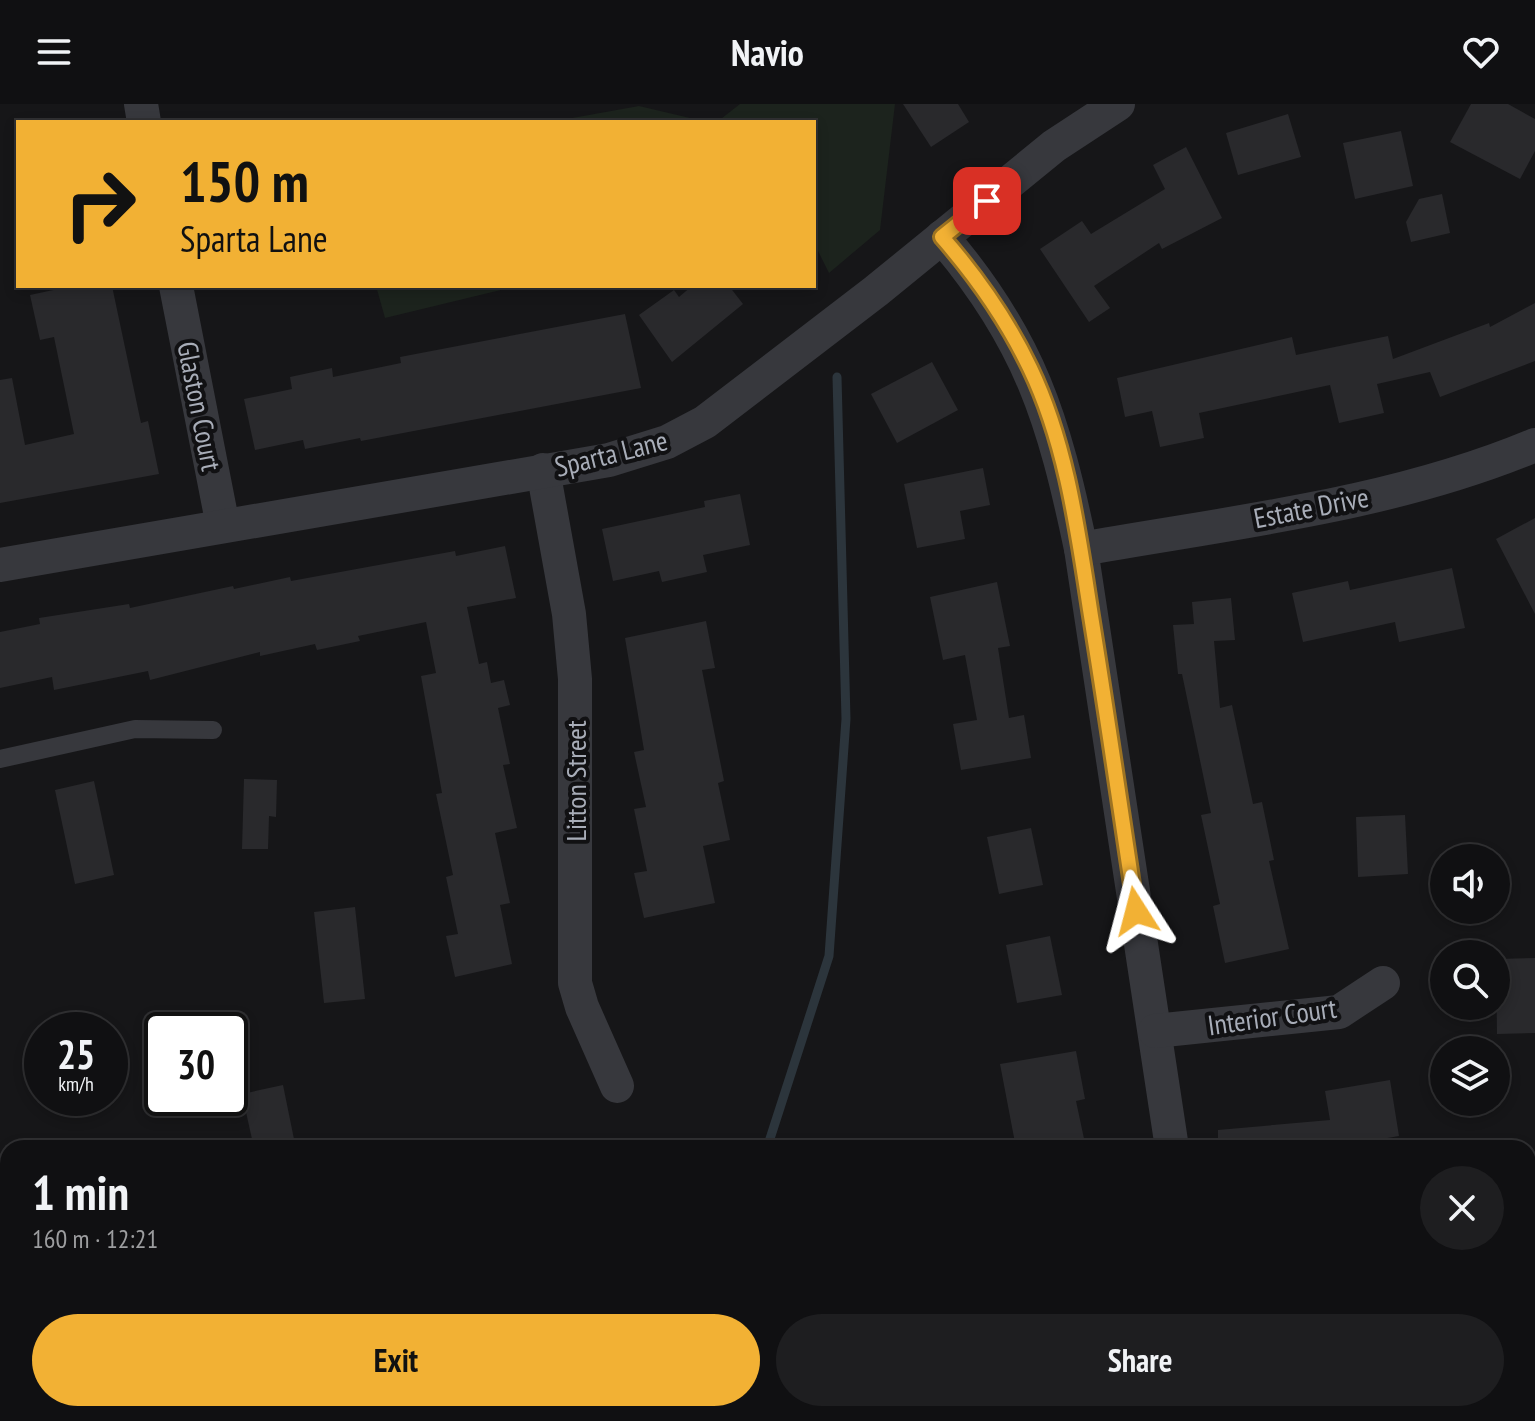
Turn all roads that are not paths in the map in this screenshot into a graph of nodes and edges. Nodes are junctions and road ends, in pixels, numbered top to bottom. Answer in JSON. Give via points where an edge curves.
{"nodes":[{"id":1,"x":1118,"y":104,"type":"edge"},
{"id":2,"x":942,"y":237,"type":"junction"},
{"id":3,"x":176,"y":288,"type":"edge"},
{"id":4,"x":1535,"y":445,"type":"edge"},
{"id":5,"x":543,"y":470,"type":"junction"},
{"id":6,"x":223,"y":526,"type":"junction"},
{"id":7,"x":1081,"y":549,"type":"junction"},
{"id":8,"x":0,"y":565,"type":"edge"},
{"id":9,"x":213,"y":730,"type":"dead end"},
{"id":10,"x":0,"y":759,"type":"edge"},
{"id":11,"x":1383,"y":983,"type":"dead end"},
{"id":12,"x":1155,"y":1031,"type":"junction"},
{"id":13,"x":617,"y":1086,"type":"dead end"},
{"id":14,"x":1171,"y":1140,"type":"edge"}],
"edges":[{"from":1,"to":2,"type":"street","name":"Sparta Lane","via":[[1054,146]]},
{"from":2,"to":5,"type":"street","name":"Sparta Lane","via":[[705,422],[641,451]]},
{"from":2,"to":7,"type":"street","via":[[1031,369],[1062,461]]},
{"from":3,"to":6,"type":"street","name":"Glaston Court"},
{"from":4,"to":7,"type":"street","name":"Estate Drive","via":[[1401,490]]},
{"from":5,"to":6,"type":"street","name":"Sparta Lane"},
{"from":5,"to":13,"type":"street","name":"Litton Street","via":[[575,679],[575,983]]},
{"from":6,"to":8,"type":"street","name":"Sparta Lane"},
{"from":7,"to":12,"type":"street"},
{"from":9,"to":10,"type":"lane","via":[[135,729]]},
{"from":11,"to":12,"type":"street","name":"Interior Court","via":[[1339,1012]]},
{"from":12,"to":14,"type":"street"}]}
